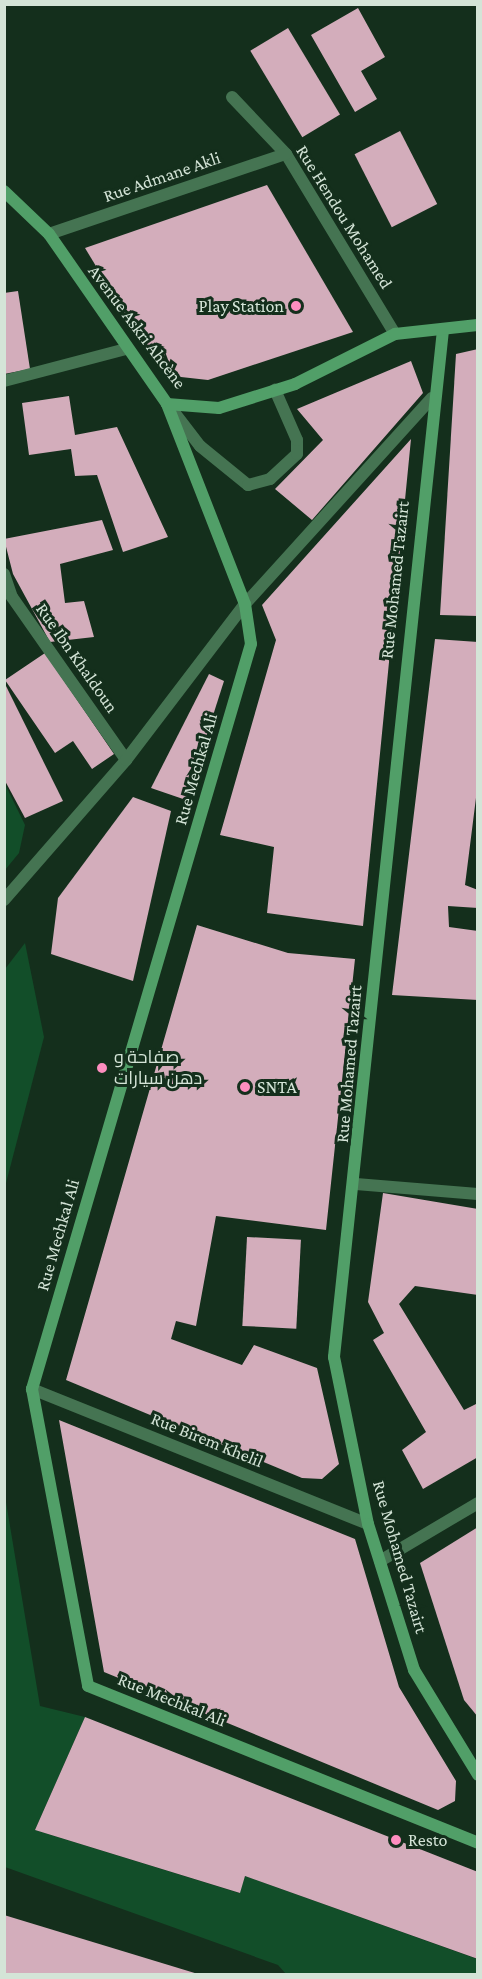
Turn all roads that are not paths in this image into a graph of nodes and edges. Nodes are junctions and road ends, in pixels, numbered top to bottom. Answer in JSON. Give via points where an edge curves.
{"nodes":[{"id":1,"x":232,"y":97,"type":"dead end"},
{"id":2,"x":286,"y":154,"type":"junction"},
{"id":3,"x":4,"y":191,"type":"edge"},
{"id":4,"x":49,"y":234,"type":"junction"},
{"id":5,"x":477,"y":325,"type":"edge"},
{"id":6,"x":443,"y":330,"type":"junction"},
{"id":7,"x":395,"y":334,"type":"junction"},
{"id":8,"x":126,"y":349,"type":"junction"},
{"id":9,"x":6,"y":381,"type":"edge"},
{"id":10,"x":275,"y":390,"type":"junction"},
{"id":11,"x":432,"y":398,"type":"junction"},
{"id":12,"x":167,"y":404,"type":"junction"},
{"id":13,"x":4,"y":574,"type":"edge"},
{"id":14,"x":245,"y":604,"type":"junction"},
{"id":15,"x":126,"y":760,"type":"junction"},
{"id":16,"x":4,"y":900,"type":"edge"},
{"id":17,"x":356,"y":1184,"type":"junction"},
{"id":18,"x":477,"y":1194,"type":"edge"},
{"id":19,"x":32,"y":1389,"type":"junction"},
{"id":20,"x":477,"y":1503,"type":"edge"},
{"id":21,"x":368,"y":1524,"type":"junction"},
{"id":22,"x":380,"y":1562,"type":"junction"},
{"id":23,"x":477,"y":1775,"type":"edge"},
{"id":24,"x":477,"y":1843,"type":"edge"}],
"edges":[{"from":1,"to":2,"type":"street","name":"Rue Hendou Mohamed"},
{"from":2,"to":4,"type":"street","name":"Rue Admane Akli"},
{"from":2,"to":7,"type":"street","name":"Rue Hendou Mohamed"},
{"from":3,"to":4,"type":"street","name":"Avenue Askri Ahcène"},
{"from":4,"to":8,"type":"street","name":"Avenue Askri Ahcène"},
{"from":5,"to":6,"type":"street","name":"Avenue Askri Ahcène"},
{"from":6,"to":7,"type":"street","name":"Avenue Askri Ahcène"},
{"from":6,"to":11,"type":"street","name":"Rue Mohamed Tazairt"},
{"from":7,"to":10,"type":"street","name":"Avenue Askri Ahcène"},
{"from":8,"to":9,"type":"street"},
{"from":8,"to":12,"type":"street","name":"Avenue Askri Ahcène"},
{"from":10,"to":12,"type":"street","name":"Avenue Askri Ahcène","via":[[219,408]]},
{"from":10,"to":12,"type":"street","via":[[297,440],[297,454],[270,479],[248,485],[200,446]]},
{"from":11,"to":14,"type":"street"},
{"from":11,"to":17,"type":"street","name":"Rue Mohamed Tazairt"},
{"from":12,"to":14,"type":"street","name":"Rue Mechkal Ali"},
{"from":13,"to":15,"type":"street","name":"Rue Ibn Khaldoun","via":[[12,597]]},
{"from":14,"to":15,"type":"street"},
{"from":14,"to":19,"type":"street","name":"Rue Mechkal Ali","via":[[251,644]]},
{"from":15,"to":16,"type":"street"},
{"from":17,"to":18,"type":"street"},
{"from":17,"to":21,"type":"street","name":"Rue Mohamed Tazairt","via":[[334,1357]]},
{"from":19,"to":21,"type":"street","name":"Rue Birem Khelil"},
{"from":19,"to":24,"type":"street","name":"Rue Mechkal Ali","via":[[88,1686]]},
{"from":20,"to":22,"type":"street"},
{"from":21,"to":22,"type":"street","name":"Rue Mohamed Tazairt"},
{"from":22,"to":23,"type":"street","name":"Rue Mohamed Tazairt","via":[[414,1670]]}]}
